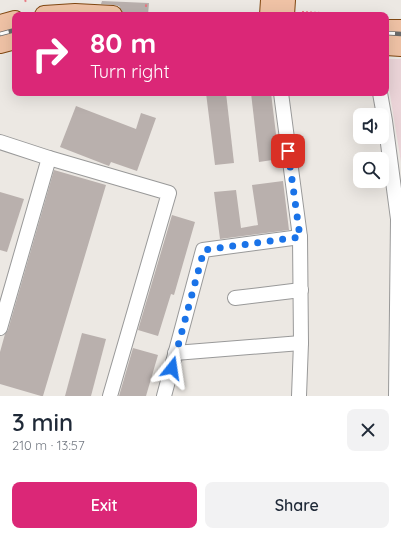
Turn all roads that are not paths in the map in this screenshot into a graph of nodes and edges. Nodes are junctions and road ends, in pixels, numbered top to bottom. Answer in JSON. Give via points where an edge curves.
{"nodes":[{"id":1,"x":270,"y":0,"type":"edge"},
{"id":2,"x":286,"y":0,"type":"edge"},
{"id":3,"x":269,"y":12,"type":"edge"},
{"id":4,"x":293,"y":12,"type":"edge"},
{"id":5,"x":12,"y":21,"type":"edge"},
{"id":6,"x":0,"y":24,"type":"edge"},
{"id":7,"x":389,"y":28,"type":"edge"},
{"id":8,"x":401,"y":29,"type":"edge"},
{"id":9,"x":12,"y":41,"type":"edge"},
{"id":10,"x":0,"y":44,"type":"edge"},
{"id":11,"x":389,"y":46,"type":"edge"},
{"id":12,"x":401,"y":47,"type":"edge"},
{"id":13,"x":281,"y":96,"type":"edge"},
{"id":14,"x":381,"y":96,"type":"edge"},
{"id":15,"x":0,"y":142,"type":"edge"},
{"id":16,"x":49,"y":158,"type":"junction"},
{"id":17,"x":300,"y":237,"type":"junction"},
{"id":18,"x":301,"y":290,"type":"junction"},
{"id":19,"x":235,"y":298,"type":"dead end"},
{"id":20,"x":0,"y":328,"type":"edge"},
{"id":21,"x":301,"y":343,"type":"junction"},
{"id":22,"x":175,"y":353,"type":"junction"},
{"id":23,"x":110,"y":396,"type":"edge"},
{"id":24,"x":164,"y":396,"type":"edge"},
{"id":25,"x":299,"y":396,"type":"edge"},
{"id":26,"x":396,"y":396,"type":"edge"}],
"edges":[{"from":1,"to":3,"type":"main road"},
{"from":2,"to":4,"type":"main road"},
{"from":5,"to":6,"type":"main road"},
{"from":7,"to":8,"type":"main road"},
{"from":9,"to":10,"type":"main road"},
{"from":11,"to":12,"type":"main road"},
{"from":13,"to":17,"type":"street"},
{"from":14,"to":26,"type":"street","via":[[398,219]]},
{"from":15,"to":16,"type":"street"},
{"from":16,"to":20,"type":"street"},
{"from":16,"to":23,"type":"street","via":[[169,192]]},
{"from":17,"to":18,"type":"street"},
{"from":17,"to":22,"type":"street","via":[[204,250]]},
{"from":18,"to":19,"type":"street"},
{"from":18,"to":21,"type":"street"},
{"from":21,"to":22,"type":"street"},
{"from":21,"to":25,"type":"street"},
{"from":22,"to":24,"type":"street"}]}
